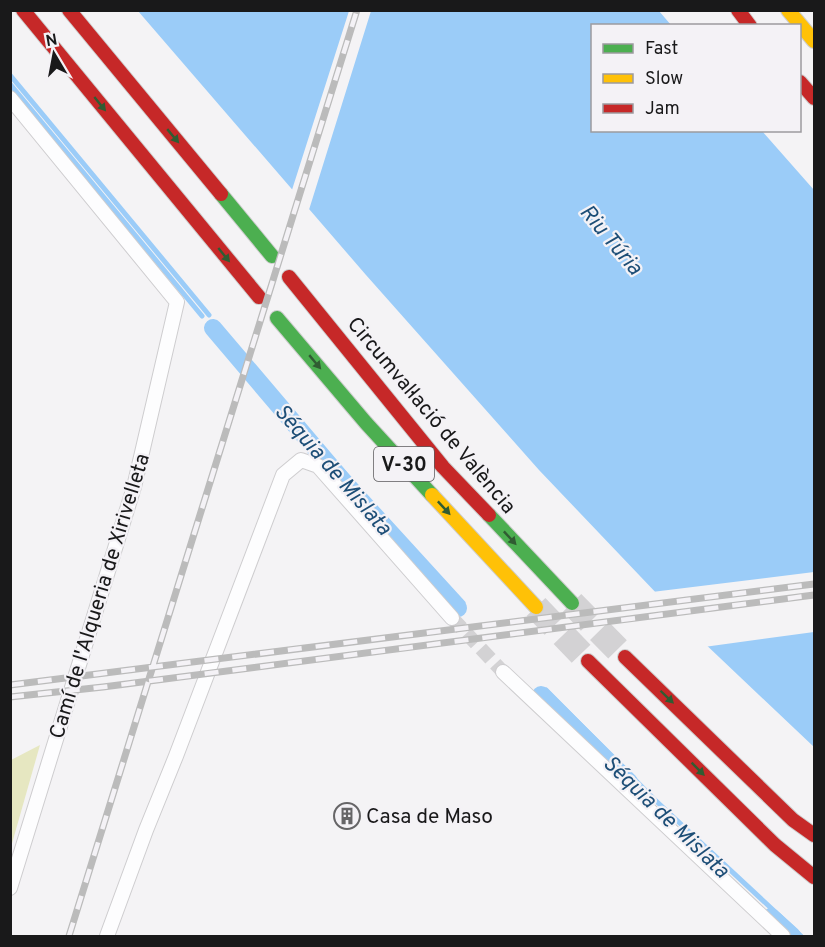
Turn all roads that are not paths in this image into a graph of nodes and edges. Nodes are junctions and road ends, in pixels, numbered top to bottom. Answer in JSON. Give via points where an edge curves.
{"nodes":[{"id":1,"x":23,"y":10,"type":"edge"},
{"id":2,"x":69,"y":10,"type":"edge"},
{"id":3,"x":738,"y":10,"type":"edge"},
{"id":4,"x":788,"y":10,"type":"edge"},
{"id":5,"x":748,"y":24,"type":"edge"},
{"id":6,"x":800,"y":24,"type":"edge"},
{"id":7,"x":801,"y":26,"type":"edge"},
{"id":8,"x":814,"y":41,"type":"edge"},
{"id":9,"x":801,"y":83,"type":"edge"},
{"id":10,"x":10,"y":98,"type":"edge"},
{"id":11,"x":814,"y":98,"type":"edge"},
{"id":12,"x":272,"y":256,"type":"dead end"},
{"id":13,"x":289,"y":277,"type":"dead end"},
{"id":14,"x":259,"y":297,"type":"dead end"},
{"id":15,"x":277,"y":318,"type":"dead end"},
{"id":16,"x":572,"y":603,"type":"tunnel mouth"},
{"id":17,"x":536,"y":607,"type":"tunnel mouth"},
{"id":18,"x":452,"y":618,"type":"tunnel mouth"},
{"id":19,"x":625,"y":657,"type":"tunnel mouth"},
{"id":20,"x":588,"y":662,"type":"tunnel mouth"},
{"id":21,"x":503,"y":672,"type":"tunnel mouth"},
{"id":22,"x":793,"y":820,"type":"junction"},
{"id":23,"x":814,"y":836,"type":"edge"},
{"id":24,"x":775,"y":845,"type":"junction"},
{"id":25,"x":814,"y":849,"type":"edge"},
{"id":26,"x":814,"y":877,"type":"edge"},
{"id":27,"x":10,"y":888,"type":"edge"},
{"id":28,"x":809,"y":891,"type":"dead end"},
{"id":29,"x":107,"y":936,"type":"edge"},
{"id":30,"x":783,"y":936,"type":"edge"}],
"edges":[{"from":1,"to":14,"type":"highway","one_way":true},
{"from":2,"to":12,"type":"highway","one_way":true},
{"from":3,"to":5,"type":"highway"},
{"from":4,"to":6,"type":"highway"},
{"from":7,"to":8,"type":"highway"},
{"from":9,"to":11,"type":"highway"},
{"from":10,"to":27,"type":"street","name":"Camí de l'Alqueria de Xirivelleta","via":[[177,302],[134,487]]},
{"from":13,"to":16,"type":"highway","name":"Circumval·lació de València","number":"V-30","one_way":true,"via":[[443,466]]},
{"from":15,"to":17,"type":"highway","number":"V-30","one_way":true,"via":[[366,423]]},
{"from":18,"to":29,"type":"street","via":[[318,466],[301,460],[283,476]]},
{"from":19,"to":22,"type":"highway","one_way":true},
{"from":20,"to":24,"type":"highway","one_way":true},
{"from":21,"to":30,"type":"street"},
{"from":22,"to":23,"type":"highway"},
{"from":22,"to":25,"type":"highway"},
{"from":24,"to":26,"type":"highway"},
{"from":24,"to":28,"type":"highway"}]}
